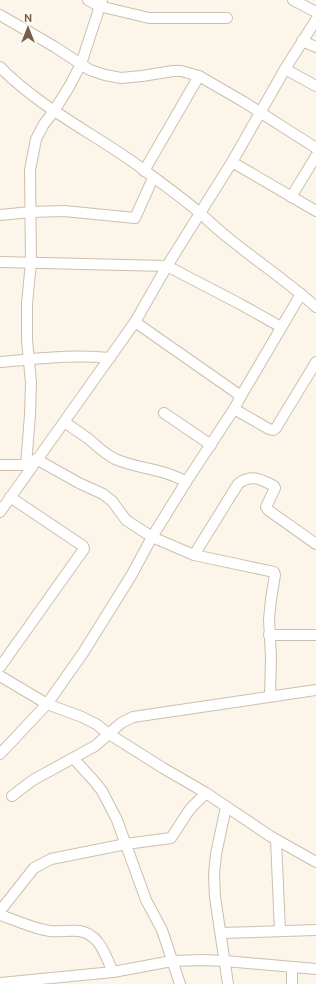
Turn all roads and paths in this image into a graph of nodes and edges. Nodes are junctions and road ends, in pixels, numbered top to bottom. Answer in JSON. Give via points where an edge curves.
{"nodes":[{"id":1,"x":88,"y":0,"type":"edge"},
{"id":2,"x":293,"y":0,"type":"edge"},
{"id":3,"x":100,"y":3,"type":"edge"},
{"id":4,"x":316,"y":12,"type":"edge"},
{"id":5,"x":0,"y":15,"type":"edge"},
{"id":6,"x":227,"y":18,"type":"dead end"},
{"id":7,"x":316,"y":20,"type":"edge"},
{"id":8,"x":302,"y":41,"type":"junction"},
{"id":9,"x":316,"y":47,"type":"edge"},
{"id":10,"x":81,"y":64,"type":"junction"},
{"id":11,"x":0,"y":67,"type":"edge"},
{"id":12,"x":285,"y":69,"type":"junction"},
{"id":13,"x":4,"y":76,"type":"edge"},
{"id":14,"x":199,"y":76,"type":"junction"},
{"id":15,"x":316,"y":86,"type":"edge"},
{"id":16,"x":54,"y":111,"type":"junction"},
{"id":17,"x":261,"y":113,"type":"junction"},
{"id":18,"x":316,"y":148,"type":"edge"},
{"id":19,"x":316,"y":156,"type":"edge"},
{"id":20,"x":232,"y":162,"type":"junction"},
{"id":21,"x":144,"y":171,"type":"junction"},
{"id":22,"x":153,"y":178,"type":"junction"},
{"id":23,"x":292,"y":197,"type":"junction"},
{"id":24,"x":316,"y":211,"type":"edge"},
{"id":25,"x":30,"y":212,"type":"junction"},
{"id":26,"x":200,"y":214,"type":"junction"},
{"id":27,"x":0,"y":215,"type":"edge"},
{"id":28,"x":0,"y":262,"type":"edge"},
{"id":29,"x":31,"y":262,"type":"junction"},
{"id":30,"x":167,"y":266,"type":"junction"},
{"id":31,"x":301,"y":294,"type":"junction"},
{"id":32,"x":316,"y":306,"type":"edge"},
{"id":33,"x":134,"y":322,"type":"junction"},
{"id":34,"x":281,"y":327,"type":"junction"},
{"id":35,"x":110,"y":358,"type":"junction"},
{"id":36,"x":28,"y":360,"type":"junction"},
{"id":37,"x":0,"y":362,"type":"edge"},
{"id":38,"x":316,"y":362,"type":"edge"},
{"id":39,"x":241,"y":396,"type":"junction"},
{"id":40,"x":234,"y":409,"type":"junction"},
{"id":41,"x":164,"y":413,"type":"dead end"},
{"id":42,"x":64,"y":422,"type":"junction"},
{"id":43,"x":211,"y":445,"type":"junction"},
{"id":44,"x":32,"y":463,"type":"junction"},
{"id":45,"x":0,"y":465,"type":"edge"},
{"id":46,"x":186,"y":482,"type":"junction"},
{"id":47,"x":10,"y":497,"type":"junction"},
{"id":48,"x":0,"y":512,"type":"edge"},
{"id":49,"x":152,"y":537,"type":"junction"},
{"id":50,"x":316,"y":544,"type":"edge"},
{"id":51,"x":194,"y":555,"type":"junction"},
{"id":52,"x":316,"y":634,"type":"edge"},
{"id":53,"x":268,"y":635,"type":"junction"},
{"id":54,"x":0,"y":667,"type":"edge"},
{"id":55,"x":0,"y":676,"type":"edge"},
{"id":56,"x":316,"y":690,"type":"edge"},
{"id":57,"x":270,"y":696,"type":"junction"},
{"id":58,"x":46,"y":704,"type":"junction"},
{"id":59,"x":109,"y":734,"type":"junction"},
{"id":60,"x":0,"y":754,"type":"edge"},
{"id":61,"x":74,"y":759,"type":"junction"},
{"id":62,"x":206,"y":793,"type":"junction"},
{"id":63,"x":12,"y":796,"type":"dead end"},
{"id":64,"x":226,"y":807,"type":"junction"},
{"id":65,"x":276,"y":840,"type":"junction"},
{"id":66,"x":126,"y":844,"type":"junction"},
{"id":67,"x":316,"y":862,"type":"edge"},
{"id":68,"x":0,"y":911,"type":"edge"},
{"id":69,"x":0,"y":914,"type":"edge"},
{"id":70,"x":316,"y":930,"type":"edge"},
{"id":71,"x":280,"y":931,"type":"junction"},
{"id":72,"x":220,"y":933,"type":"junction"},
{"id":73,"x":172,"y":961,"type":"junction"},
{"id":74,"x":225,"y":961,"type":"junction"},
{"id":75,"x":292,"y":968,"type":"junction"},
{"id":76,"x":316,"y":969,"type":"edge"},
{"id":77,"x":113,"y":972,"type":"junction"},
{"id":78,"x":0,"y":983,"type":"edge"},
{"id":79,"x":180,"y":984,"type":"edge"},
{"id":80,"x":228,"y":984,"type":"edge"},
{"id":81,"x":292,"y":984,"type":"edge"}],
"edges":[{"from":1,"to":3,"type":"street"},
{"from":2,"to":4,"type":"street"},
{"from":3,"to":6,"type":"street","via":[[149,18]]},
{"from":3,"to":10,"type":"street"},
{"from":5,"to":10,"type":"street"},
{"from":7,"to":8,"type":"street"},
{"from":8,"to":9,"type":"street"},
{"from":8,"to":12,"type":"street"},
{"from":10,"to":14,"type":"street","via":[[105,76],[121,78],[173,71]]},
{"from":10,"to":16,"type":"street"},
{"from":11,"to":13,"type":"street"},
{"from":12,"to":15,"type":"street"},
{"from":12,"to":17,"type":"street"},
{"from":13,"to":16,"type":"street"},
{"from":14,"to":17,"type":"street"},
{"from":14,"to":21,"type":"street"},
{"from":16,"to":21,"type":"street"},
{"from":16,"to":25,"type":"street","via":[[36,139],[33,151],[30,170]]},
{"from":17,"to":18,"type":"street"},
{"from":17,"to":20,"type":"street"},
{"from":19,"to":23,"type":"street"},
{"from":20,"to":23,"type":"street"},
{"from":20,"to":26,"type":"street"},
{"from":21,"to":22,"type":"street"},
{"from":22,"to":25,"type":"street","via":[[135,218],[64,211]]},
{"from":22,"to":26,"type":"street"},
{"from":23,"to":24,"type":"street"},
{"from":25,"to":27,"type":"street"},
{"from":25,"to":29,"type":"street"},
{"from":26,"to":30,"type":"street"},
{"from":26,"to":31,"type":"street"},
{"from":28,"to":29,"type":"street"},
{"from":29,"to":30,"type":"street"},
{"from":29,"to":36,"type":"street","via":[[27,304]]},
{"from":30,"to":33,"type":"street"},
{"from":30,"to":34,"type":"street"},
{"from":31,"to":32,"type":"street"},
{"from":31,"to":34,"type":"street"},
{"from":33,"to":35,"type":"street"},
{"from":33,"to":39,"type":"street"},
{"from":34,"to":39,"type":"street"},
{"from":35,"to":36,"type":"street","via":[[88,356]]},
{"from":35,"to":42,"type":"street"},
{"from":36,"to":37,"type":"street"},
{"from":36,"to":44,"type":"street","via":[[31,383]]},
{"from":38,"to":40,"type":"street","via":[[273,430]]},
{"from":39,"to":40,"type":"street"},
{"from":40,"to":43,"type":"street"},
{"from":41,"to":43,"type":"street"},
{"from":42,"to":44,"type":"street"},
{"from":42,"to":46,"type":"street","via":[[114,459],[178,477]]},
{"from":43,"to":46,"type":"street"},
{"from":44,"to":45,"type":"street"},
{"from":44,"to":47,"type":"street"},
{"from":44,"to":49,"type":"street","via":[[103,494],[112,500],[126,520]]},
{"from":46,"to":49,"type":"street"},
{"from":47,"to":48,"type":"street"},
{"from":47,"to":54,"type":"street","via":[[84,549]]},
{"from":49,"to":51,"type":"street"},
{"from":49,"to":58,"type":"street","via":[[106,618]]},
{"from":50,"to":51,"type":"street","via":[[268,510],[266,507],[274,486],[259,478],[247,479],[238,484]]},
{"from":51,"to":53,"type":"street","via":[[274,572]]},
{"from":52,"to":53,"type":"street"},
{"from":53,"to":57,"type":"street","via":[[271,658]]},
{"from":55,"to":58,"type":"street"},
{"from":56,"to":57,"type":"street"},
{"from":57,"to":59,"type":"street","via":[[133,717],[121,723]]},
{"from":58,"to":59,"type":"street","via":[[82,717]]},
{"from":58,"to":60,"type":"street"},
{"from":59,"to":61,"type":"street"},
{"from":59,"to":62,"type":"street"},
{"from":61,"to":63,"type":"street","via":[[33,780]]},
{"from":61,"to":66,"type":"street","via":[[102,791]]},
{"from":62,"to":64,"type":"street"},
{"from":62,"to":66,"type":"street","via":[[190,809],[172,838]]},
{"from":64,"to":65,"type":"street"},
{"from":64,"to":72,"type":"street","via":[[214,874]]},
{"from":65,"to":67,"type":"street"},
{"from":65,"to":71,"type":"street"},
{"from":66,"to":68,"type":"street","via":[[51,859],[34,868]]},
{"from":66,"to":73,"type":"street","via":[[146,900],[162,930]]},
{"from":69,"to":77,"type":"street","via":[[40,929],[89,934],[100,944]]},
{"from":70,"to":71,"type":"street"},
{"from":71,"to":72,"type":"street"},
{"from":72,"to":74,"type":"street"},
{"from":73,"to":74,"type":"street"},
{"from":73,"to":77,"type":"street"},
{"from":73,"to":79,"type":"street"},
{"from":74,"to":75,"type":"street"},
{"from":74,"to":80,"type":"street"},
{"from":75,"to":76,"type":"street"},
{"from":75,"to":81,"type":"street"},
{"from":77,"to":78,"type":"street"}]}
